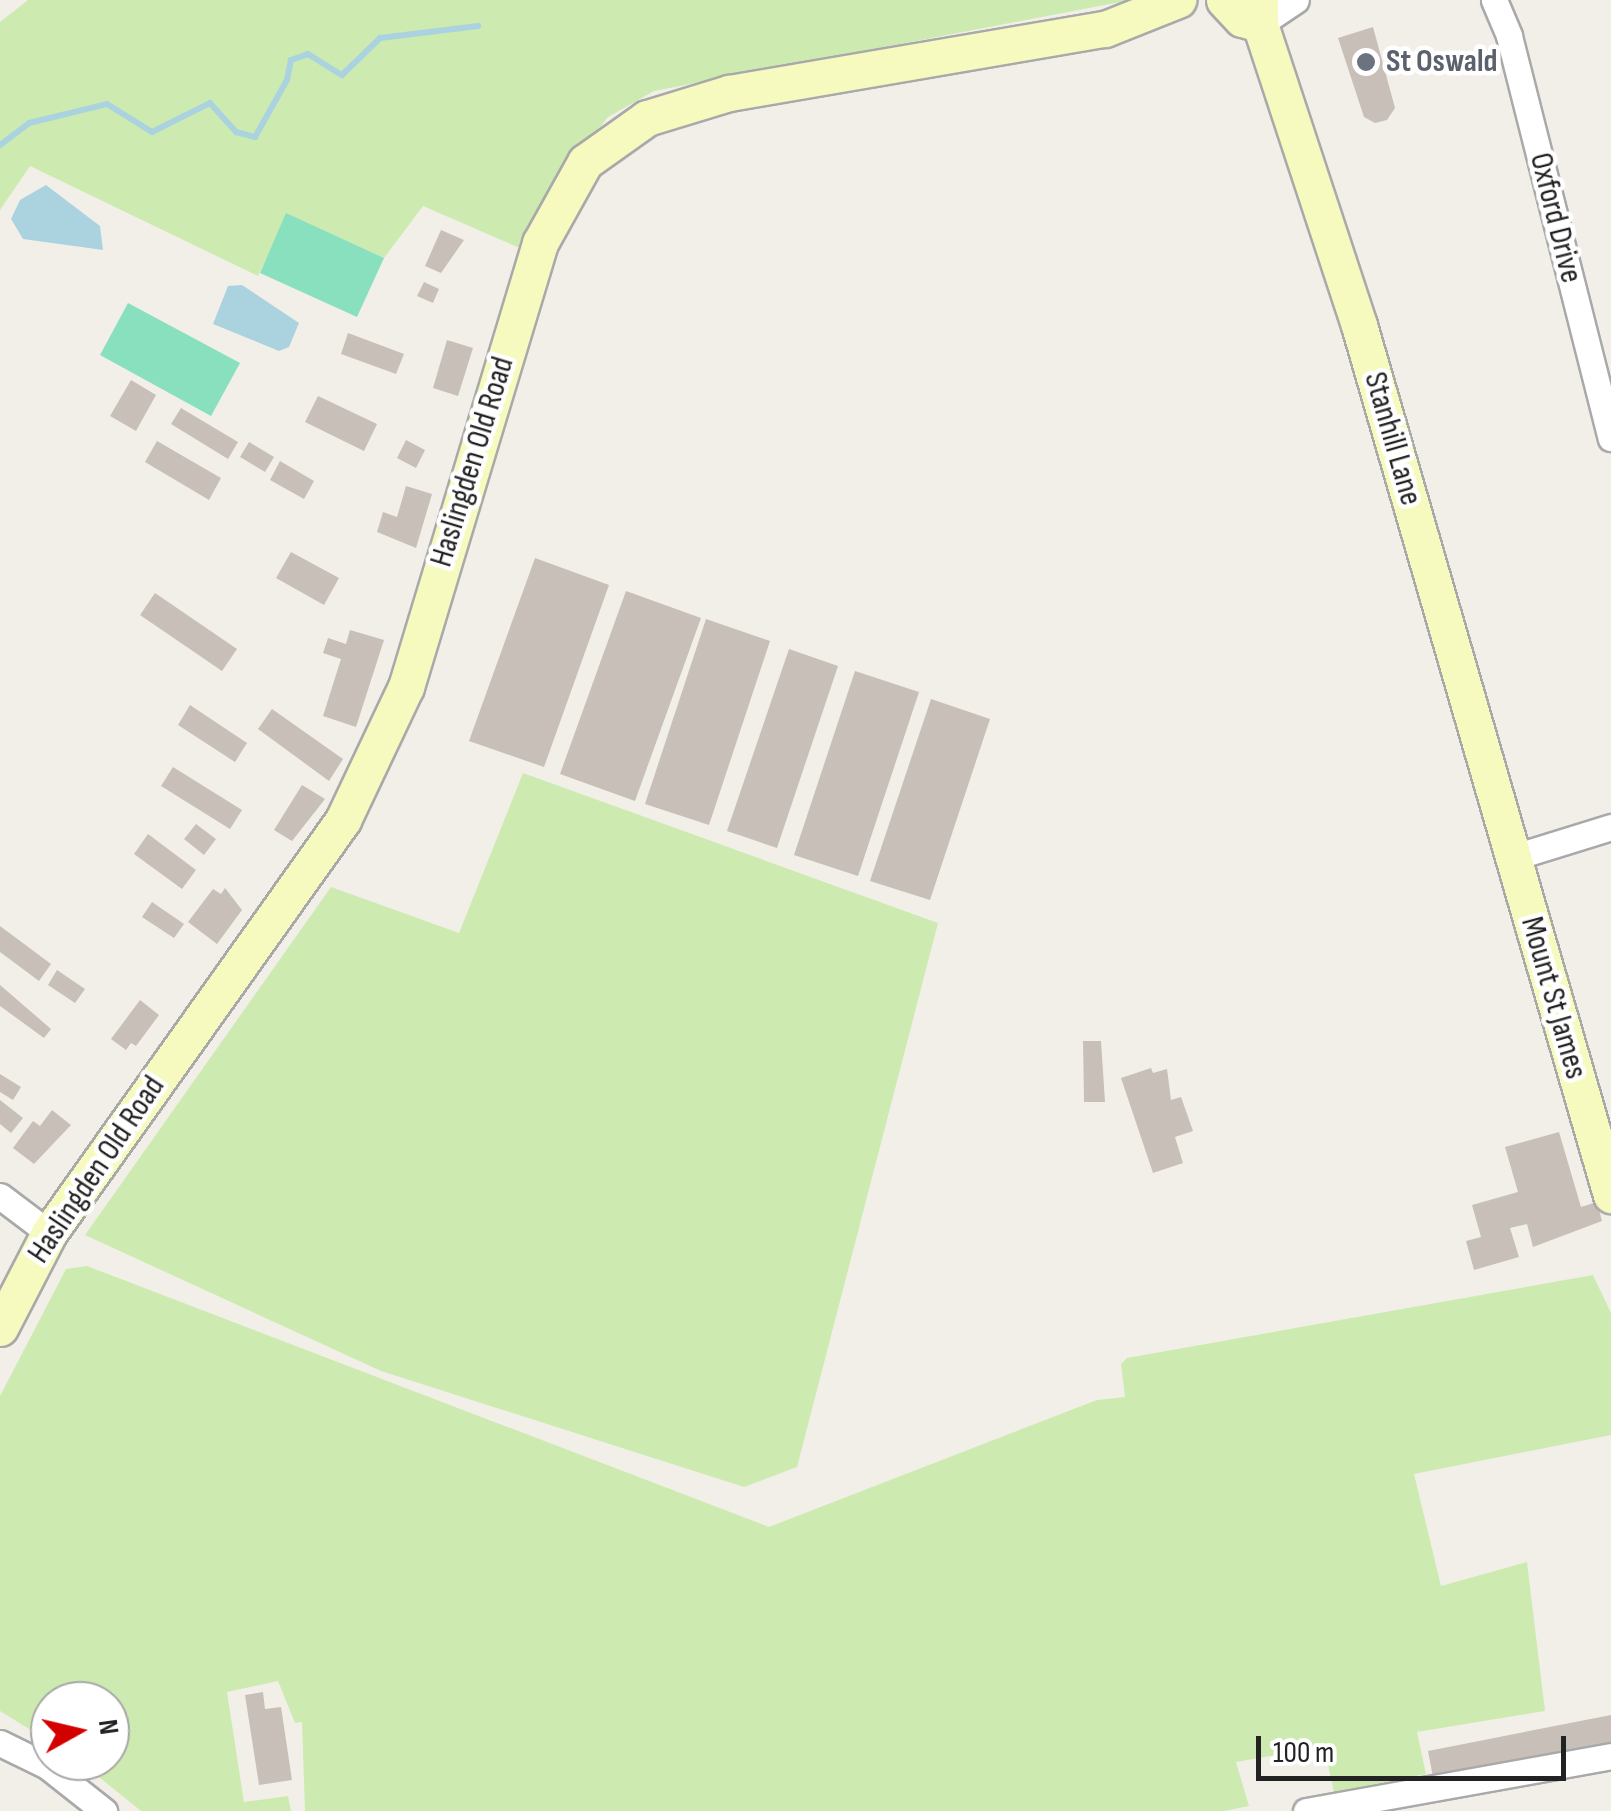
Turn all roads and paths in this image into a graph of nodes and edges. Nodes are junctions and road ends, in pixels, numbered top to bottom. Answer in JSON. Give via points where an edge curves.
{"nodes":[{"id":1,"x":1178,"y":0,"type":"edge"},
{"id":2,"x":1224,"y":0,"type":"edge"},
{"id":3,"x":1296,"y":0,"type":"edge"},
{"id":4,"x":1494,"y":0,"type":"edge"},
{"id":5,"x":1260,"y":12,"type":"edge"},
{"id":6,"x":1611,"y":438,"type":"edge"},
{"id":7,"x":1611,"y":827,"type":"edge"},
{"id":8,"x":1512,"y":858,"type":"junction"},
{"id":9,"x":1611,"y":1195,"type":"edge"},
{"id":10,"x":0,"y":1196,"type":"edge"},
{"id":11,"x":49,"y":1233,"type":"junction"},
{"id":12,"x":11,"y":1290,"type":"edge"},
{"id":13,"x":0,"y":1328,"type":"edge"},
{"id":14,"x":0,"y":1743,"type":"edge"},
{"id":15,"x":1611,"y":1756,"type":"edge"},
{"id":16,"x":104,"y":1811,"type":"edge"},
{"id":17,"x":1306,"y":1811,"type":"edge"}],
"edges":[{"from":1,"to":11,"type":"main road","name":"Haslingden Old Road","via":[[1105,28],[729,93],[647,118],[585,162],[540,243],[406,687],[343,820]]},
{"from":2,"to":5,"type":"main road","via":[[1242,19]]},
{"from":3,"to":5,"type":"street"},
{"from":4,"to":6,"type":"street","name":"Oxford Drive","via":[[1509,36]]},
{"from":5,"to":8,"type":"main road","name":"Stanhill Lane","via":[[1360,325]]},
{"from":7,"to":8,"type":"street"},
{"from":8,"to":9,"type":"main road","name":"Mount St James"},
{"from":10,"to":11,"type":"street"},
{"from":11,"to":12,"type":"main road","name":"Haslingden Old Road"},
{"from":12,"to":13,"type":"main road","name":"Haslingden Old Road"},
{"from":14,"to":16,"type":"street","via":[[47,1766]]},
{"from":15,"to":17,"type":"street"}]}
